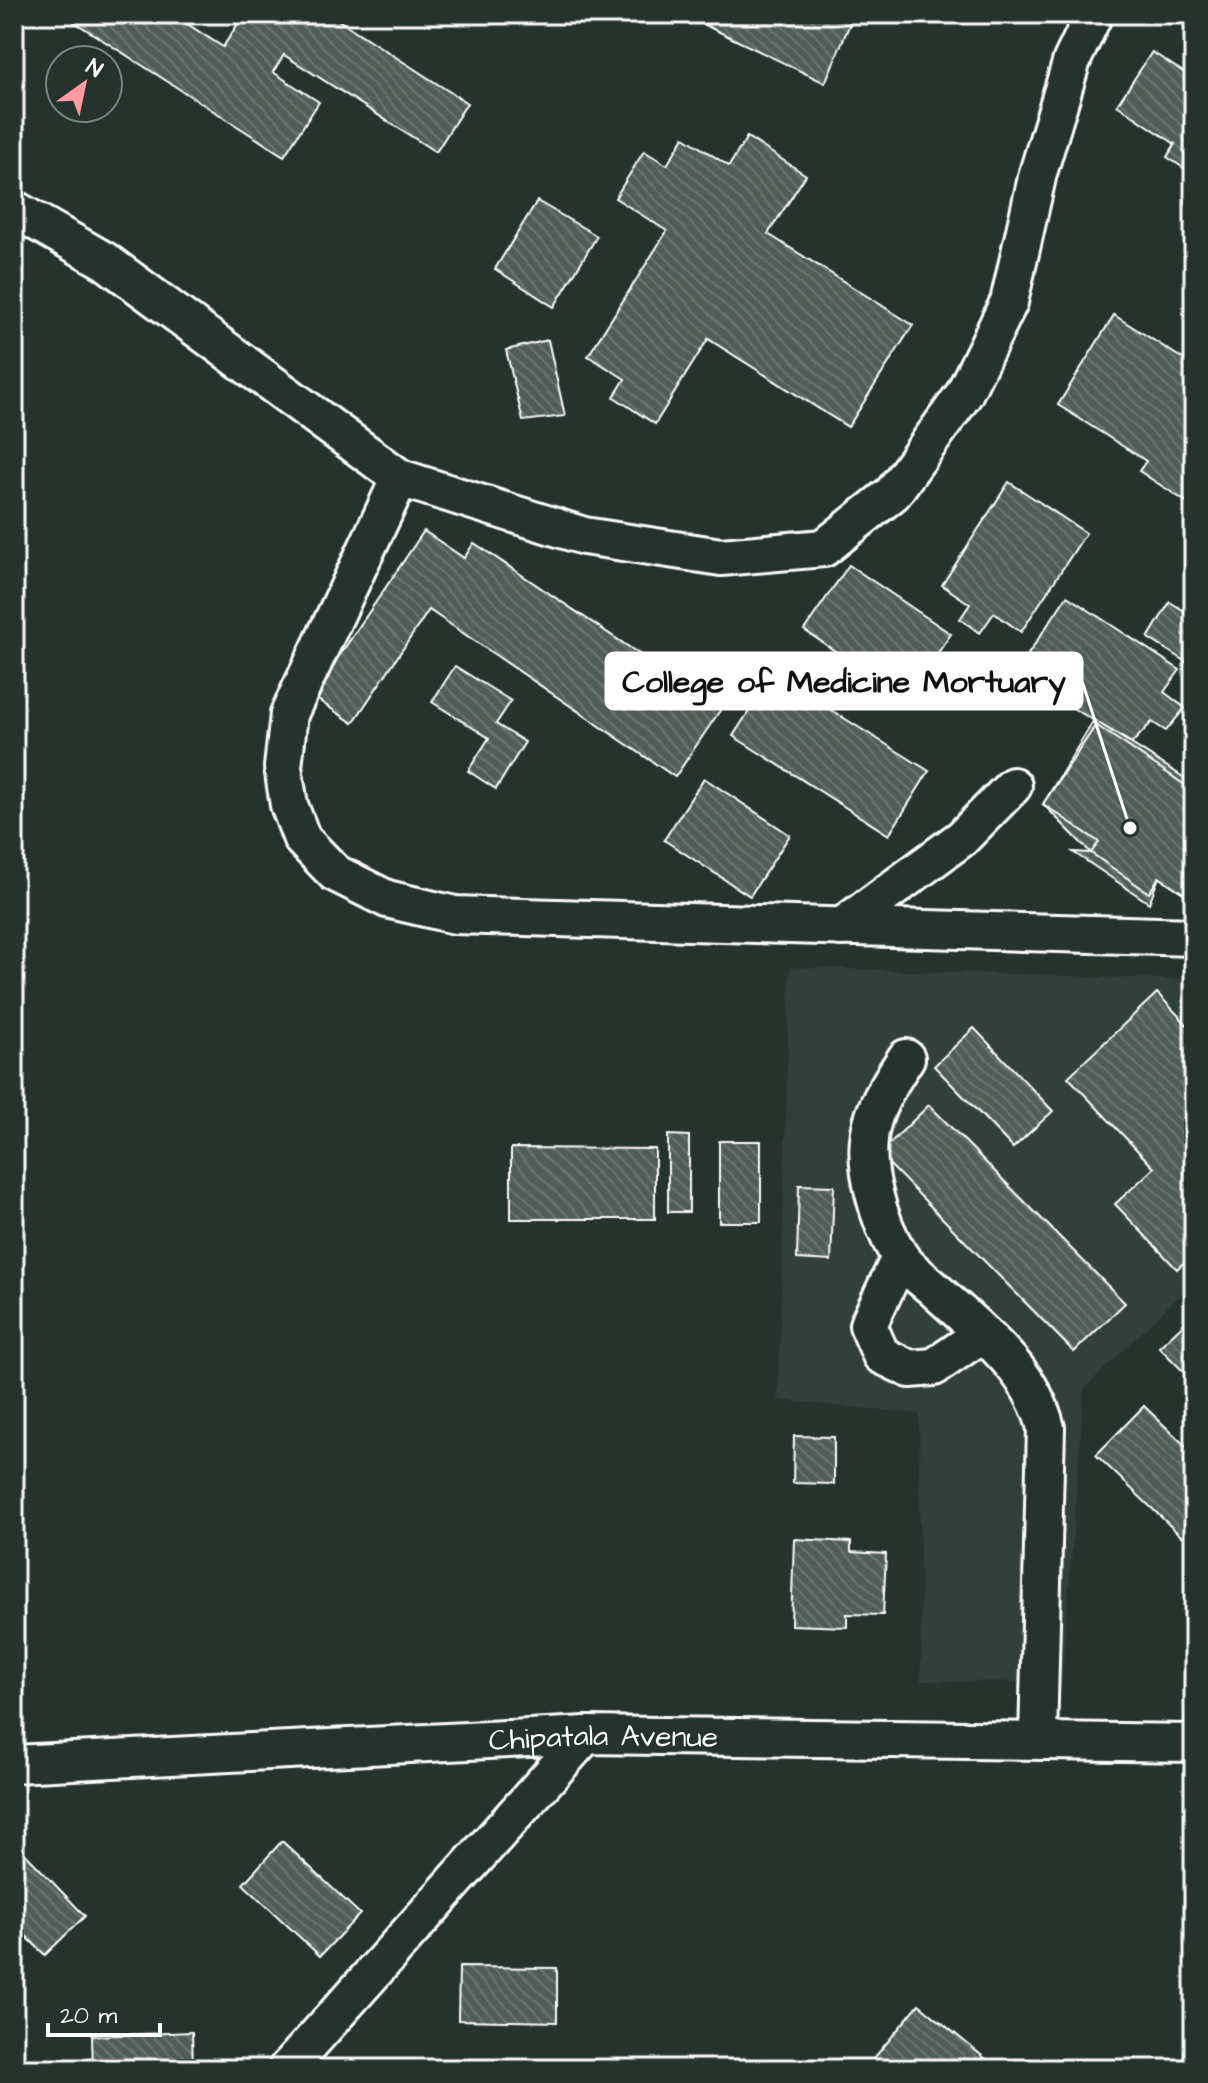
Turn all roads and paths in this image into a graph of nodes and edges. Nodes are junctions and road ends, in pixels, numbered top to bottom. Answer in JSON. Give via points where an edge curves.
{"nodes":[{"id":1,"x":1094,"y":14,"type":"edge"},
{"id":2,"x":14,"y":209,"type":"edge"},
{"id":3,"x":400,"y":478,"type":"junction"},
{"id":4,"x":1013,"y":786,"type":"dead end"},
{"id":5,"x":841,"y":927,"type":"junction"},
{"id":6,"x":1194,"y":937,"type":"edge"},
{"id":7,"x":906,"y":1058,"type":"dead end"},
{"id":8,"x":900,"y":1258,"type":"junction"},
{"id":9,"x":982,"y":1334,"type":"junction"},
{"id":10,"x":586,"y":1735,"type":"junction"},
{"id":11,"x":1038,"y":1739,"type":"junction"},
{"id":12,"x":1194,"y":1743,"type":"edge"},
{"id":13,"x":14,"y":1764,"type":"edge"},
{"id":14,"x":287,"y":2069,"type":"edge"}],
"edges":[{"from":1,"to":3,"type":"street","via":[[1072,60],[1038,173],[1009,302],[964,394],[893,493],[824,548],[721,557],[584,536]]},
{"from":2,"to":3,"type":"street","via":[[105,261]]},
{"from":3,"to":5,"type":"street","via":[[289,714],[283,767],[289,805],[302,839],[335,873],[387,899],[455,915]]},
{"from":4,"to":5,"type":"street","via":[[962,838]]},
{"from":5,"to":6,"type":"street"},
{"from":7,"to":8,"type":"street","via":[[881,1097],[866,1153],[877,1207]]},
{"from":8,"to":9,"type":"street"},
{"from":8,"to":9,"type":"street","via":[[868,1325],[881,1355],[910,1369],[934,1367]]},
{"from":9,"to":11,"type":"street","via":[[1024,1375],[1040,1402],[1046,1428]]},
{"from":10,"to":11,"type":"street","name":"Chipatala Avenue"},
{"from":10,"to":13,"type":"street","name":"Chipatala Avenue"},
{"from":10,"to":14,"type":"street"},
{"from":11,"to":12,"type":"street","name":"Chipatala Avenue"}]}
